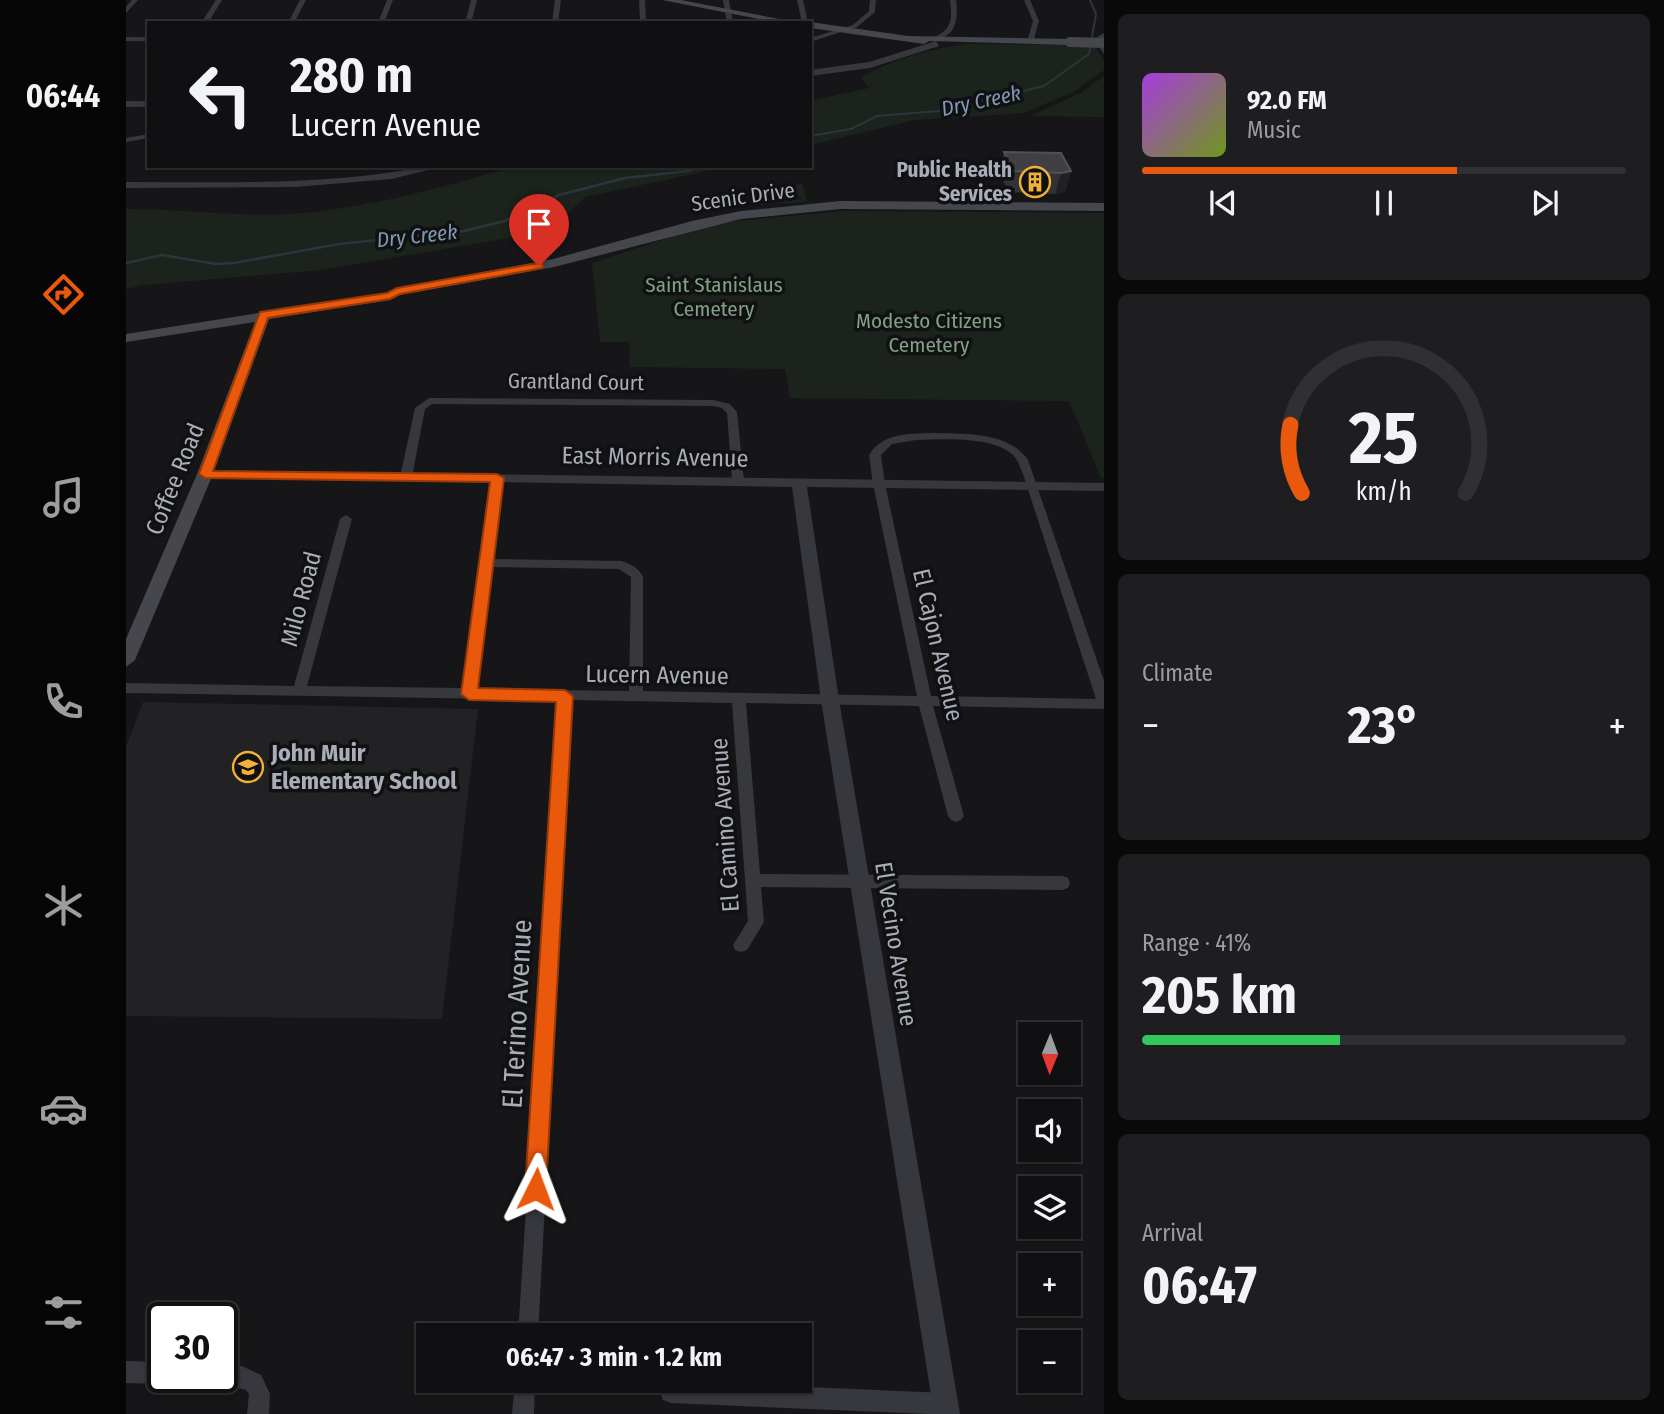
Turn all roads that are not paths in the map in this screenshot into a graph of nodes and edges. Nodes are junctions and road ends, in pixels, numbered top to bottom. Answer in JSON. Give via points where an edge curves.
{"nodes":[{"id":1,"x":135,"y":0,"type":"edge"},
{"id":2,"x":219,"y":0,"type":"edge"},
{"id":3,"x":303,"y":0,"type":"edge"},
{"id":4,"x":390,"y":0,"type":"edge"},
{"id":5,"x":474,"y":0,"type":"edge"},
{"id":6,"x":558,"y":0,"type":"edge"},
{"id":7,"x":642,"y":0,"type":"edge"},
{"id":8,"x":666,"y":0,"type":"edge"},
{"id":9,"x":726,"y":0,"type":"edge"},
{"id":10,"x":800,"y":0,"type":"edge"},
{"id":11,"x":873,"y":0,"type":"edge"},
{"id":12,"x":953,"y":0,"type":"edge"},
{"id":13,"x":1027,"y":0,"type":"edge"},
{"id":14,"x":1035,"y":4,"type":"edge"},
{"id":15,"x":126,"y":11,"type":"edge"},
{"id":16,"x":728,"y":11,"type":"junction"},
{"id":17,"x":205,"y":21,"type":"edge"},
{"id":18,"x":292,"y":21,"type":"edge"},
{"id":19,"x":382,"y":21,"type":"edge"},
{"id":20,"x":469,"y":21,"type":"edge"},
{"id":21,"x":555,"y":21,"type":"edge"},
{"id":22,"x":643,"y":21,"type":"edge"},
{"id":23,"x":730,"y":21,"type":"edge"},
{"id":24,"x":785,"y":21,"type":"edge"},
{"id":25,"x":805,"y":21,"type":"edge"},
{"id":26,"x":812,"y":25,"type":"edge"},
{"id":27,"x":842,"y":32,"type":"junction"},
{"id":28,"x":1104,"y":35,"type":"edge"},
{"id":29,"x":126,"y":39,"type":"edge"},
{"id":30,"x":147,"y":39,"type":"edge"},
{"id":31,"x":812,"y":40,"type":"edge"},
{"id":32,"x":937,"y":41,"type":"junction"},
{"id":33,"x":1030,"y":42,"type":"junction"},
{"id":34,"x":1104,"y":43,"type":"edge"},
{"id":35,"x":1104,"y":52,"type":"edge"},
{"id":36,"x":812,"y":73,"type":"edge"},
{"id":37,"x":126,"y":104,"type":"edge"},
{"id":38,"x":147,"y":104,"type":"edge"},
{"id":39,"x":147,"y":136,"type":"edge"},
{"id":40,"x":126,"y":140,"type":"edge"},
{"id":41,"x":432,"y":168,"type":"edge"},
{"id":42,"x":126,"y":185,"type":"edge"},
{"id":43,"x":1104,"y":207,"type":"edge"},
{"id":44,"x":264,"y":315,"type":"junction"},
{"id":45,"x":126,"y":338,"type":"edge"},
{"id":46,"x":256,"y":338,"type":"junction"},
{"id":47,"x":126,"y":344,"type":"edge"},
{"id":48,"x":205,"y":474,"type":"junction"},
{"id":49,"x":406,"y":477,"type":"junction"},
{"id":50,"x":497,"y":478,"type":"junction"},
{"id":51,"x":737,"y":481,"type":"junction"},
{"id":52,"x":799,"y":482,"type":"junction"},
{"id":53,"x":879,"y":484,"type":"junction"},
{"id":54,"x":1032,"y":485,"type":"junction"},
{"id":55,"x":1104,"y":487,"type":"edge"},
{"id":56,"x":346,"y":519,"type":"dead end"},
{"id":57,"x":486,"y":563,"type":"junction"},
{"id":58,"x":126,"y":660,"type":"edge"},
{"id":59,"x":126,"y":688,"type":"edge"},
{"id":60,"x":299,"y":691,"type":"junction"},
{"id":61,"x":469,"y":694,"type":"junction"},
{"id":62,"x":565,"y":696,"type":"junction"},
{"id":63,"x":636,"y":697,"type":"junction"},
{"id":64,"x":739,"y":699,"type":"junction"},
{"id":65,"x":830,"y":700,"type":"junction"},
{"id":66,"x":925,"y":702,"type":"junction"},
{"id":67,"x":1104,"y":703,"type":"edge"},
{"id":68,"x":956,"y":816,"type":"dead end"},
{"id":69,"x":754,"y":880,"type":"junction"},
{"id":70,"x":859,"y":881,"type":"junction"},
{"id":71,"x":1062,"y":883,"type":"dead end"},
{"id":72,"x":741,"y":945,"type":"dead end"},
{"id":73,"x":529,"y":1323,"type":"edge"},
{"id":74,"x":126,"y":1372,"type":"edge"},
{"id":75,"x":147,"y":1373,"type":"edge"},
{"id":76,"x":238,"y":1376,"type":"edge"},
{"id":77,"x":524,"y":1393,"type":"edge"},
{"id":78,"x":687,"y":1393,"type":"edge"},
{"id":79,"x":946,"y":1409,"type":"edge"},
{"id":80,"x":258,"y":1414,"type":"edge"},
{"id":81,"x":523,"y":1414,"type":"edge"}],
"edges":[{"from":1,"to":15,"type":"street"},
{"from":2,"to":17,"type":"street"},
{"from":3,"to":18,"type":"street"},
{"from":4,"to":19,"type":"street"},
{"from":5,"to":20,"type":"street"},
{"from":6,"to":21,"type":"street"},
{"from":7,"to":22,"type":"street"},
{"from":8,"to":16,"type":"main road"},
{"from":9,"to":16,"type":"street"},
{"from":10,"to":25,"type":"street"},
{"from":11,"to":27,"type":"street","via":[[870,16]]},
{"from":12,"to":32,"type":"street","via":[[955,19]]},
{"from":13,"to":14,"type":"street"},
{"from":14,"to":33,"type":"street","via":[[1036,27]]},
{"from":16,"to":23,"type":"street"},
{"from":16,"to":24,"type":"main road"},
{"from":26,"to":27,"type":"main road"},
{"from":27,"to":31,"type":"street"},
{"from":27,"to":32,"type":"main road"},
{"from":28,"to":35,"type":"street","via":[[1097,39]]},
{"from":29,"to":30,"type":"street"},
{"from":32,"to":33,"type":"main road"},
{"from":32,"to":36,"type":"street","via":[[870,65]]},
{"from":33,"to":34,"type":"main road","bridge":true},
{"from":37,"to":38,"type":"street"},
{"from":39,"to":40,"type":"street"},
{"from":41,"to":42,"type":"street","via":[[309,184]]},
{"from":43,"to":44,"type":"main road","name":"Scenic Drive","via":[[840,205],[741,215],[554,263],[377,299]]},
{"from":44,"to":45,"type":"main road","name":"Scenic Drive"},
{"from":44,"to":46,"type":"main road","name":"Coffee Road"},
{"from":46,"to":47,"type":"main road","via":[[225,328]]},
{"from":46,"to":48,"type":"main road","name":"Coffee Road"},
{"from":48,"to":49,"type":"street","name":"East Morris Avenue"},
{"from":48,"to":58,"type":"main road","name":"Coffee Road"},
{"from":49,"to":50,"type":"street","name":"East Morris Avenue"},
{"from":49,"to":51,"type":"street","name":"Grantland Court","via":[[420,408],[429,401],[713,403],[732,412]]},
{"from":50,"to":51,"type":"street","name":"East Morris Avenue"},
{"from":50,"to":57,"type":"street"},
{"from":51,"to":52,"type":"street","name":"East Morris Avenue"},
{"from":52,"to":53,"type":"street","name":"East Morris Avenue"},
{"from":52,"to":65,"type":"street","name":"El Vecino Avenue"},
{"from":53,"to":54,"type":"street","name":"East Morris Avenue"},
{"from":53,"to":54,"type":"street","name":"El Cajon Avenue","via":[[877,450],[904,438],[984,439],[1004,444],[1022,458]]},
{"from":53,"to":66,"type":"street","name":"El Cajon Avenue"},
{"from":54,"to":55,"type":"street","name":"East Morris Avenue"},
{"from":54,"to":67,"type":"street"},
{"from":56,"to":60,"type":"street","name":"Milo Road"},
{"from":57,"to":61,"type":"street"},
{"from":57,"to":63,"type":"street","via":[[621,565],[631,569],[637,576]]},
{"from":59,"to":60,"type":"street","name":"Lucern Avenue"},
{"from":60,"to":61,"type":"street","name":"Lucern Avenue"},
{"from":61,"to":62,"type":"street","name":"Lucern Avenue"},
{"from":62,"to":63,"type":"street","name":"Lucern Avenue"},
{"from":62,"to":73,"type":"street","name":"El Terino Avenue"},
{"from":63,"to":64,"type":"street","name":"Lucern Avenue"},
{"from":64,"to":65,"type":"street","name":"Lucern Avenue"},
{"from":64,"to":69,"type":"street","name":"El Camino Avenue"},
{"from":65,"to":66,"type":"street","name":"Lucern Avenue"},
{"from":65,"to":70,"type":"street","name":"El Vecino Avenue"},
{"from":66,"to":67,"type":"street","name":"Lucern Avenue"},
{"from":66,"to":68,"type":"street","name":"El Cajon Avenue"},
{"from":69,"to":70,"type":"street"},
{"from":69,"to":72,"type":"street","name":"El Camino Avenue","via":[[756,922]]},
{"from":70,"to":71,"type":"street"},
{"from":70,"to":79,"type":"street","name":"El Vecino Avenue"},
{"from":74,"to":75,"type":"street"},
{"from":76,"to":80,"type":"street","via":[[258,1386]]},
{"from":77,"to":81,"type":"street"},
{"from":78,"to":79,"type":"street"}]}
